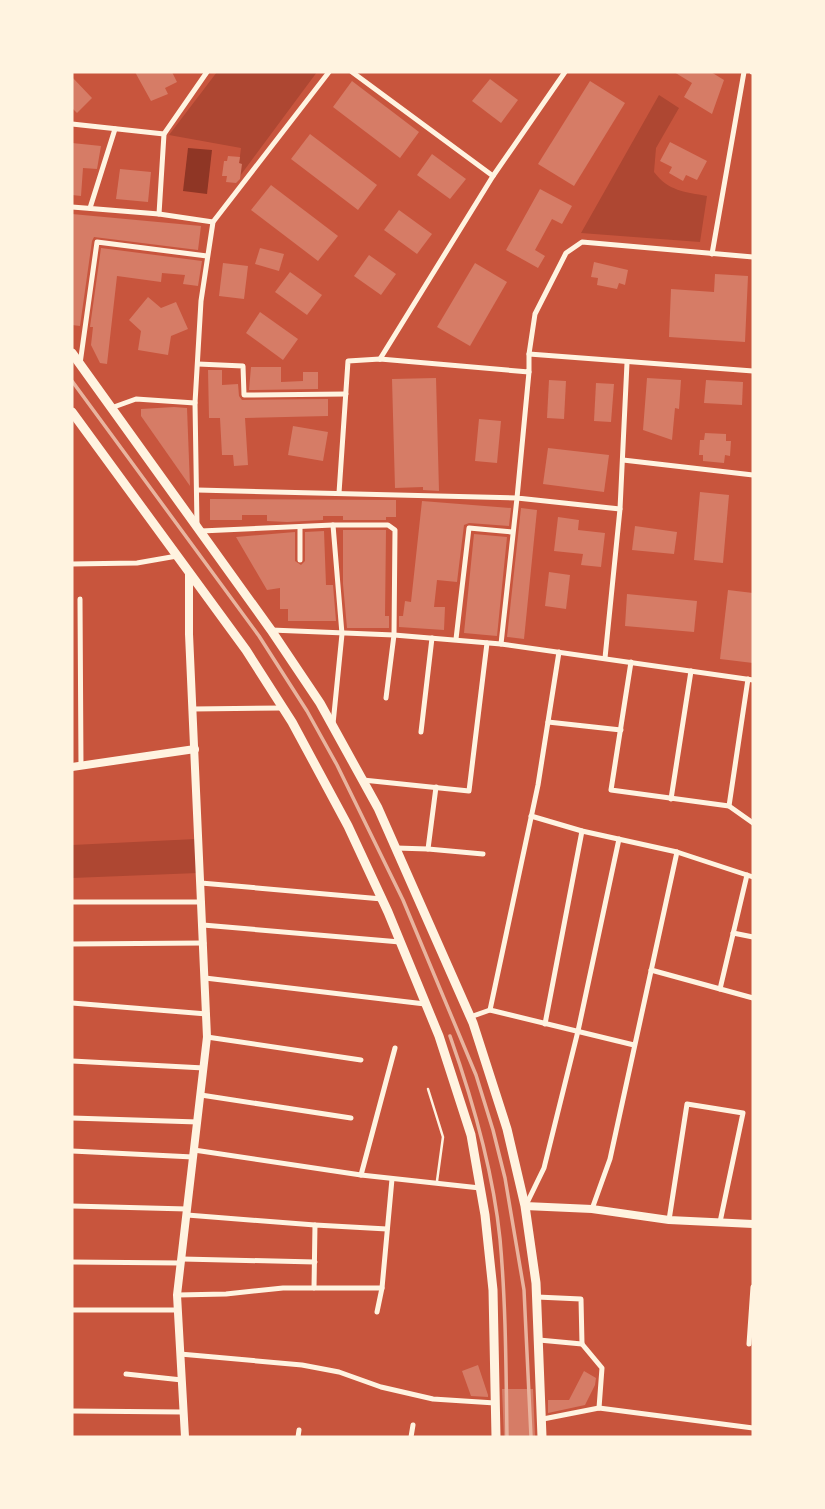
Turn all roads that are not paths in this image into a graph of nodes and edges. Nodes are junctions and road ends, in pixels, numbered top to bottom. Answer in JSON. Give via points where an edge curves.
{"nodes":[{"id":1,"x":207,"y":72,"type":"edge"},
{"id":2,"x":329,"y":72,"type":"edge"},
{"id":3,"x":352,"y":72,"type":"edge"},
{"id":4,"x":565,"y":72,"type":"edge"},
{"id":5,"x":744,"y":72,"type":"edge"},
{"id":6,"x":72,"y":124,"type":"edge"},
{"id":7,"x":116,"y":129,"type":"junction"},
{"id":8,"x":164,"y":134,"type":"junction"},
{"id":9,"x":493,"y":176,"type":"junction"},
{"id":10,"x":72,"y":207,"type":"edge"},
{"id":11,"x":90,"y":208,"type":"junction"},
{"id":12,"x":159,"y":214,"type":"junction"},
{"id":13,"x":213,"y":222,"type":"junction"},
{"id":14,"x":712,"y":254,"type":"junction"},
{"id":15,"x":207,"y":256,"type":"junction"},
{"id":16,"x":753,"y":257,"type":"edge"},
{"id":17,"x":72,"y":354,"type":"edge"},
{"id":18,"x":529,"y":354,"type":"junction"},
{"id":19,"x":380,"y":359,"type":"junction"},
{"id":20,"x":627,"y":363,"type":"junction"},
{"id":21,"x":198,"y":364,"type":"junction"},
{"id":22,"x":80,"y":365,"type":"junction"},
{"id":23,"x":753,"y":371,"type":"edge"},
{"id":24,"x":529,"y":372,"type":"junction"},
{"id":25,"x":346,"y":394,"type":"junction"},
{"id":26,"x":195,"y":403,"type":"junction"},
{"id":27,"x":111,"y":408,"type":"junction"},
{"id":28,"x":72,"y":412,"type":"edge"},
{"id":29,"x":623,"y":460,"type":"junction"},
{"id":30,"x":753,"y":475,"type":"edge"},
{"id":31,"x":197,"y":490,"type":"junction"},
{"id":32,"x":339,"y":493,"type":"junction"},
{"id":33,"x":517,"y":498,"type":"junction"},
{"id":34,"x":620,"y":509,"type":"junction"},
{"id":35,"x":333,"y":525,"type":"junction"},
{"id":36,"x":300,"y":528,"type":"junction"},
{"id":37,"x":199,"y":529,"type":"junction"},
{"id":38,"x":512,"y":531,"type":"junction"},
{"id":39,"x":177,"y":556,"type":"junction"},
{"id":40,"x":300,"y":560,"type":"dead end"},
{"id":41,"x":72,"y":564,"type":"edge"},
{"id":42,"x":189,"y":573,"type":"junction"},
{"id":43,"x":80,"y":599,"type":"dead end"},
{"id":44,"x":271,"y":630,"type":"junction"},
{"id":45,"x":342,"y":634,"type":"junction"},
{"id":46,"x":394,"y":635,"type":"junction"},
{"id":47,"x":432,"y":638,"type":"junction"},
{"id":48,"x":456,"y":639,"type":"junction"},
{"id":49,"x":486,"y":643,"type":"junction"},
{"id":50,"x":501,"y":644,"type":"junction"},
{"id":51,"x":559,"y":652,"type":"junction"},
{"id":52,"x":605,"y":658,"type":"junction"},
{"id":53,"x":631,"y":662,"type":"junction"},
{"id":54,"x":691,"y":671,"type":"junction"},
{"id":55,"x":750,"y":680,"type":"edge"},
{"id":56,"x":386,"y":698,"type":"dead end"},
{"id":57,"x":283,"y":708,"type":"junction"},
{"id":58,"x":193,"y":709,"type":"junction"},
{"id":59,"x":548,"y":722,"type":"junction"},
{"id":60,"x":333,"y":725,"type":"junction"},
{"id":61,"x":621,"y":730,"type":"junction"},
{"id":62,"x":421,"y":732,"type":"dead end"},
{"id":63,"x":195,"y":749,"type":"junction"},
{"id":64,"x":76,"y":766,"type":"edge"},
{"id":65,"x":362,"y":780,"type":"junction"},
{"id":66,"x":436,"y":787,"type":"junction"},
{"id":67,"x":671,"y":799,"type":"junction"},
{"id":68,"x":729,"y":806,"type":"junction"},
{"id":69,"x":531,"y":816,"type":"junction"},
{"id":70,"x":753,"y":823,"type":"edge"},
{"id":71,"x":582,"y":831,"type":"junction"},
{"id":72,"x":620,"y":839,"type":"junction"},
{"id":73,"x":396,"y":848,"type":"junction"},
{"id":74,"x":428,"y":849,"type":"junction"},
{"id":75,"x":677,"y":852,"type":"junction"},
{"id":76,"x":483,"y":854,"type":"dead end"},
{"id":77,"x":750,"y":876,"type":"edge"},
{"id":78,"x":201,"y":883,"type":"junction"},
{"id":79,"x":382,"y":899,"type":"junction"},
{"id":80,"x":72,"y":902,"type":"edge"},
{"id":81,"x":202,"y":902,"type":"junction"},
{"id":82,"x":203,"y":925,"type":"junction"},
{"id":83,"x":733,"y":933,"type":"junction"},
{"id":84,"x":753,"y":937,"type":"edge"},
{"id":85,"x":400,"y":942,"type":"junction"},
{"id":86,"x":204,"y":943,"type":"junction"},
{"id":87,"x":72,"y":944,"type":"edge"},
{"id":88,"x":651,"y":970,"type":"junction"},
{"id":89,"x":205,"y":978,"type":"junction"},
{"id":90,"x":720,"y":989,"type":"junction"},
{"id":91,"x":753,"y":998,"type":"edge"},
{"id":92,"x":72,"y":1003,"type":"edge"},
{"id":93,"x":425,"y":1004,"type":"junction"},
{"id":94,"x":489,"y":1010,"type":"junction"},
{"id":95,"x":206,"y":1014,"type":"junction"},
{"id":96,"x":470,"y":1017,"type":"junction"},
{"id":97,"x":545,"y":1024,"type":"junction"},
{"id":98,"x":578,"y":1031,"type":"junction"},
{"id":99,"x":207,"y":1037,"type":"junction"},
{"id":100,"x":634,"y":1045,"type":"junction"},
{"id":101,"x":394,"y":1048,"type":"dead end"},
{"id":102,"x":361,"y":1060,"type":"dead end"},
{"id":103,"x":72,"y":1061,"type":"edge"},
{"id":104,"x":204,"y":1068,"type":"junction"},
{"id":105,"x":428,"y":1088,"type":"dead end"},
{"id":106,"x":201,"y":1095,"type":"junction"},
{"id":107,"x":72,"y":1118,"type":"edge"},
{"id":108,"x":351,"y":1118,"type":"dead end"},
{"id":109,"x":198,"y":1122,"type":"junction"},
{"id":110,"x":72,"y":1151,"type":"edge"},
{"id":111,"x":194,"y":1154,"type":"junction"},
{"id":112,"x":361,"y":1175,"type":"junction"},
{"id":113,"x":392,"y":1179,"type":"junction"},
{"id":114,"x":436,"y":1184,"type":"junction"},
{"id":115,"x":480,"y":1188,"type":"junction"},
{"id":116,"x":72,"y":1206,"type":"edge"},
{"id":117,"x":526,"y":1206,"type":"junction"},
{"id":118,"x":592,"y":1209,"type":"junction"},
{"id":119,"x":187,"y":1212,"type":"junction"},
{"id":120,"x":669,"y":1220,"type":"junction"},
{"id":121,"x":720,"y":1222,"type":"junction"},
{"id":122,"x":753,"y":1224,"type":"edge"},
{"id":123,"x":315,"y":1225,"type":"junction"},
{"id":124,"x":387,"y":1229,"type":"junction"},
{"id":125,"x":181,"y":1261,"type":"junction"},
{"id":126,"x":72,"y":1262,"type":"edge"},
{"id":127,"x":314,"y":1262,"type":"junction"},
{"id":128,"x":753,"y":1287,"type":"edge"},
{"id":129,"x":314,"y":1288,"type":"junction"},
{"id":130,"x":382,"y":1288,"type":"junction"},
{"id":131,"x":177,"y":1295,"type":"junction"},
{"id":132,"x":537,"y":1297,"type":"junction"},
{"id":133,"x":72,"y":1310,"type":"edge"},
{"id":134,"x":178,"y":1310,"type":"junction"},
{"id":135,"x":377,"y":1312,"type":"dead end"},
{"id":136,"x":539,"y":1340,"type":"junction"},
{"id":137,"x":582,"y":1344,"type":"junction"},
{"id":138,"x":749,"y":1344,"type":"dead end"},
{"id":139,"x":180,"y":1354,"type":"junction"},
{"id":140,"x":126,"y":1374,"type":"dead end"},
{"id":141,"x":181,"y":1380,"type":"junction"},
{"id":142,"x":495,"y":1403,"type":"junction"},
{"id":143,"x":599,"y":1408,"type":"junction"},
{"id":144,"x":72,"y":1411,"type":"edge"},
{"id":145,"x":183,"y":1412,"type":"junction"},
{"id":146,"x":543,"y":1419,"type":"junction"},
{"id":147,"x":413,"y":1425,"type":"dead end"},
{"id":148,"x":753,"y":1428,"type":"edge"},
{"id":149,"x":185,"y":1437,"type":"edge"},
{"id":150,"x":411,"y":1437,"type":"edge"},
{"id":151,"x":496,"y":1437,"type":"edge"},
{"id":152,"x":542,"y":1437,"type":"edge"}],
"edges":[{"from":1,"to":8,"type":"street"},
{"from":2,"to":13,"type":"street"},
{"from":3,"to":9,"type":"street"},
{"from":4,"to":9,"type":"street"},
{"from":5,"to":14,"type":"street"},
{"from":6,"to":7,"type":"street"},
{"from":7,"to":8,"type":"street"},
{"from":7,"to":11,"type":"street"},
{"from":8,"to":12,"type":"street"},
{"from":9,"to":19,"type":"street"},
{"from":10,"to":11,"type":"street"},
{"from":11,"to":12,"type":"street"},
{"from":12,"to":13,"type":"street"},
{"from":13,"to":15,"type":"street"},
{"from":14,"to":16,"type":"street"},
{"from":14,"to":18,"type":"street","via":[[582,242],[566,253],[535,314]]},
{"from":15,"to":21,"type":"street"},
{"from":15,"to":22,"type":"street","via":[[97,242]]},
{"from":17,"to":22,"type":"main road"},
{"from":18,"to":20,"type":"street"},
{"from":18,"to":24,"type":"street"},
{"from":19,"to":24,"type":"street"},
{"from":19,"to":25,"type":"street","via":[[348,361]]},
{"from":20,"to":23,"type":"street"},
{"from":20,"to":29,"type":"street"},
{"from":21,"to":25,"type":"street","via":[[243,366],[244,395]]},
{"from":21,"to":26,"type":"street"},
{"from":22,"to":27,"type":"main road"},
{"from":24,"to":33,"type":"street"},
{"from":25,"to":32,"type":"street"},
{"from":26,"to":27,"type":"street","via":[[136,399]]},
{"from":26,"to":31,"type":"street"},
{"from":27,"to":37,"type":"main road"},
{"from":28,"to":39,"type":"main road"},
{"from":29,"to":30,"type":"street"},
{"from":29,"to":34,"type":"street"},
{"from":31,"to":32,"type":"street"},
{"from":31,"to":37,"type":"street"},
{"from":32,"to":33,"type":"street"},
{"from":33,"to":34,"type":"street"},
{"from":33,"to":38,"type":"street"},
{"from":34,"to":52,"type":"street"},
{"from":35,"to":36,"type":"street"},
{"from":35,"to":45,"type":"street"},
{"from":35,"to":46,"type":"street","via":[[395,530]]},
{"from":36,"to":37,"type":"street"},
{"from":36,"to":40,"type":"street"},
{"from":37,"to":44,"type":"main road"},
{"from":38,"to":48,"type":"street","via":[[469,528]]},
{"from":38,"to":50,"type":"street"},
{"from":39,"to":41,"type":"street","via":[[138,563]]},
{"from":39,"to":42,"type":"main road"},
{"from":42,"to":57,"type":"main road"},
{"from":42,"to":58,"type":"main road"},
{"from":43,"to":64,"type":"street"},
{"from":44,"to":45,"type":"street"},
{"from":44,"to":60,"type":"main road"},
{"from":45,"to":46,"type":"street"},
{"from":45,"to":60,"type":"street"},
{"from":46,"to":47,"type":"street"},
{"from":46,"to":56,"type":"street"},
{"from":47,"to":48,"type":"street"},
{"from":47,"to":62,"type":"street"},
{"from":48,"to":49,"type":"street"},
{"from":49,"to":50,"type":"street"},
{"from":49,"to":66,"type":"street","via":[[469,791]]},
{"from":50,"to":51,"type":"street"},
{"from":51,"to":52,"type":"street"},
{"from":51,"to":59,"type":"street"},
{"from":52,"to":53,"type":"street"},
{"from":53,"to":54,"type":"street"},
{"from":53,"to":61,"type":"street"},
{"from":54,"to":55,"type":"street"},
{"from":54,"to":67,"type":"street"},
{"from":55,"to":68,"type":"street"},
{"from":57,"to":58,"type":"street"},
{"from":57,"to":79,"type":"main road"},
{"from":58,"to":63,"type":"main road"},
{"from":59,"to":61,"type":"street"},
{"from":59,"to":69,"type":"street"},
{"from":60,"to":65,"type":"main road"},
{"from":61,"to":67,"type":"street","via":[[611,790]]},
{"from":63,"to":64,"type":"main road"},
{"from":63,"to":78,"type":"main road"},
{"from":65,"to":66,"type":"street"},
{"from":65,"to":73,"type":"main road"},
{"from":66,"to":74,"type":"street"},
{"from":67,"to":68,"type":"street"},
{"from":68,"to":70,"type":"street"},
{"from":69,"to":71,"type":"street"},
{"from":69,"to":94,"type":"street"},
{"from":71,"to":72,"type":"street"},
{"from":71,"to":97,"type":"street"},
{"from":72,"to":75,"type":"street"},
{"from":72,"to":98,"type":"street"},
{"from":73,"to":74,"type":"street"},
{"from":73,"to":96,"type":"main road"},
{"from":74,"to":76,"type":"street"},
{"from":75,"to":77,"type":"street"},
{"from":75,"to":88,"type":"street"},
{"from":77,"to":83,"type":"street"},
{"from":78,"to":79,"type":"street"},
{"from":78,"to":81,"type":"main road"},
{"from":79,"to":85,"type":"main road"},
{"from":80,"to":81,"type":"street"},
{"from":81,"to":82,"type":"main road"},
{"from":82,"to":85,"type":"street"},
{"from":82,"to":86,"type":"main road"},
{"from":83,"to":84,"type":"street"},
{"from":83,"to":90,"type":"street"},
{"from":85,"to":93,"type":"main road"},
{"from":86,"to":87,"type":"street"},
{"from":86,"to":89,"type":"main road"},
{"from":88,"to":90,"type":"street"},
{"from":88,"to":100,"type":"street"},
{"from":89,"to":93,"type":"street"},
{"from":89,"to":95,"type":"main road"},
{"from":90,"to":91,"type":"street"},
{"from":92,"to":95,"type":"street"},
{"from":93,"to":115,"type":"main road","via":[[471,1135]]},
{"from":94,"to":96,"type":"street"},
{"from":94,"to":97,"type":"street"},
{"from":95,"to":99,"type":"main road"},
{"from":96,"to":117,"type":"main road","via":[[508,1129]]},
{"from":97,"to":98,"type":"street"},
{"from":98,"to":100,"type":"street"},
{"from":98,"to":117,"type":"street","via":[[544,1168]]},
{"from":99,"to":102,"type":"street"},
{"from":99,"to":104,"type":"main road"},
{"from":100,"to":118,"type":"street","via":[[610,1158]]},
{"from":101,"to":112,"type":"street"},
{"from":103,"to":104,"type":"street"},
{"from":104,"to":106,"type":"main road"},
{"from":105,"to":114,"type":"lane","via":[[443,1137]]},
{"from":106,"to":108,"type":"street"},
{"from":106,"to":109,"type":"main road"},
{"from":107,"to":109,"type":"street"},
{"from":109,"to":111,"type":"main road"},
{"from":110,"to":111,"type":"street"},
{"from":111,"to":112,"type":"street"},
{"from":111,"to":119,"type":"main road"},
{"from":112,"to":113,"type":"street"},
{"from":113,"to":114,"type":"street"},
{"from":113,"to":124,"type":"street"},
{"from":114,"to":115,"type":"street"},
{"from":115,"to":142,"type":"main road","via":[[493,1290]]},
{"from":116,"to":119,"type":"street"},
{"from":117,"to":118,"type":"main road"},
{"from":117,"to":132,"type":"main road"},
{"from":118,"to":120,"type":"main road"},
{"from":119,"to":123,"type":"street"},
{"from":119,"to":125,"type":"main road"},
{"from":120,"to":121,"type":"main road"},
{"from":120,"to":121,"type":"street","via":[[687,1104],[743,1113]]},
{"from":121,"to":122,"type":"main road"},
{"from":123,"to":124,"type":"street"},
{"from":123,"to":127,"type":"street"},
{"from":124,"to":130,"type":"street"},
{"from":125,"to":126,"type":"street"},
{"from":125,"to":127,"type":"street"},
{"from":125,"to":131,"type":"main road"},
{"from":127,"to":129,"type":"street"},
{"from":128,"to":138,"type":"street"},
{"from":129,"to":130,"type":"street"},
{"from":129,"to":131,"type":"street"},
{"from":130,"to":135,"type":"street"},
{"from":131,"to":134,"type":"main road"},
{"from":132,"to":136,"type":"main road"},
{"from":132,"to":137,"type":"street","via":[[581,1298]]},
{"from":133,"to":134,"type":"street"},
{"from":134,"to":139,"type":"main road"},
{"from":136,"to":137,"type":"street"},
{"from":136,"to":146,"type":"main road"},
{"from":137,"to":143,"type":"street","via":[[602,1368]]},
{"from":139,"to":141,"type":"main road"},
{"from":139,"to":142,"type":"street","via":[[302,1365],[433,1399]]},
{"from":140,"to":141,"type":"street"},
{"from":141,"to":145,"type":"main road"},
{"from":142,"to":151,"type":"main road"},
{"from":143,"to":146,"type":"street"},
{"from":143,"to":148,"type":"street"},
{"from":144,"to":145,"type":"street"},
{"from":145,"to":149,"type":"main road"},
{"from":146,"to":152,"type":"main road"},
{"from":147,"to":150,"type":"street"}]}
